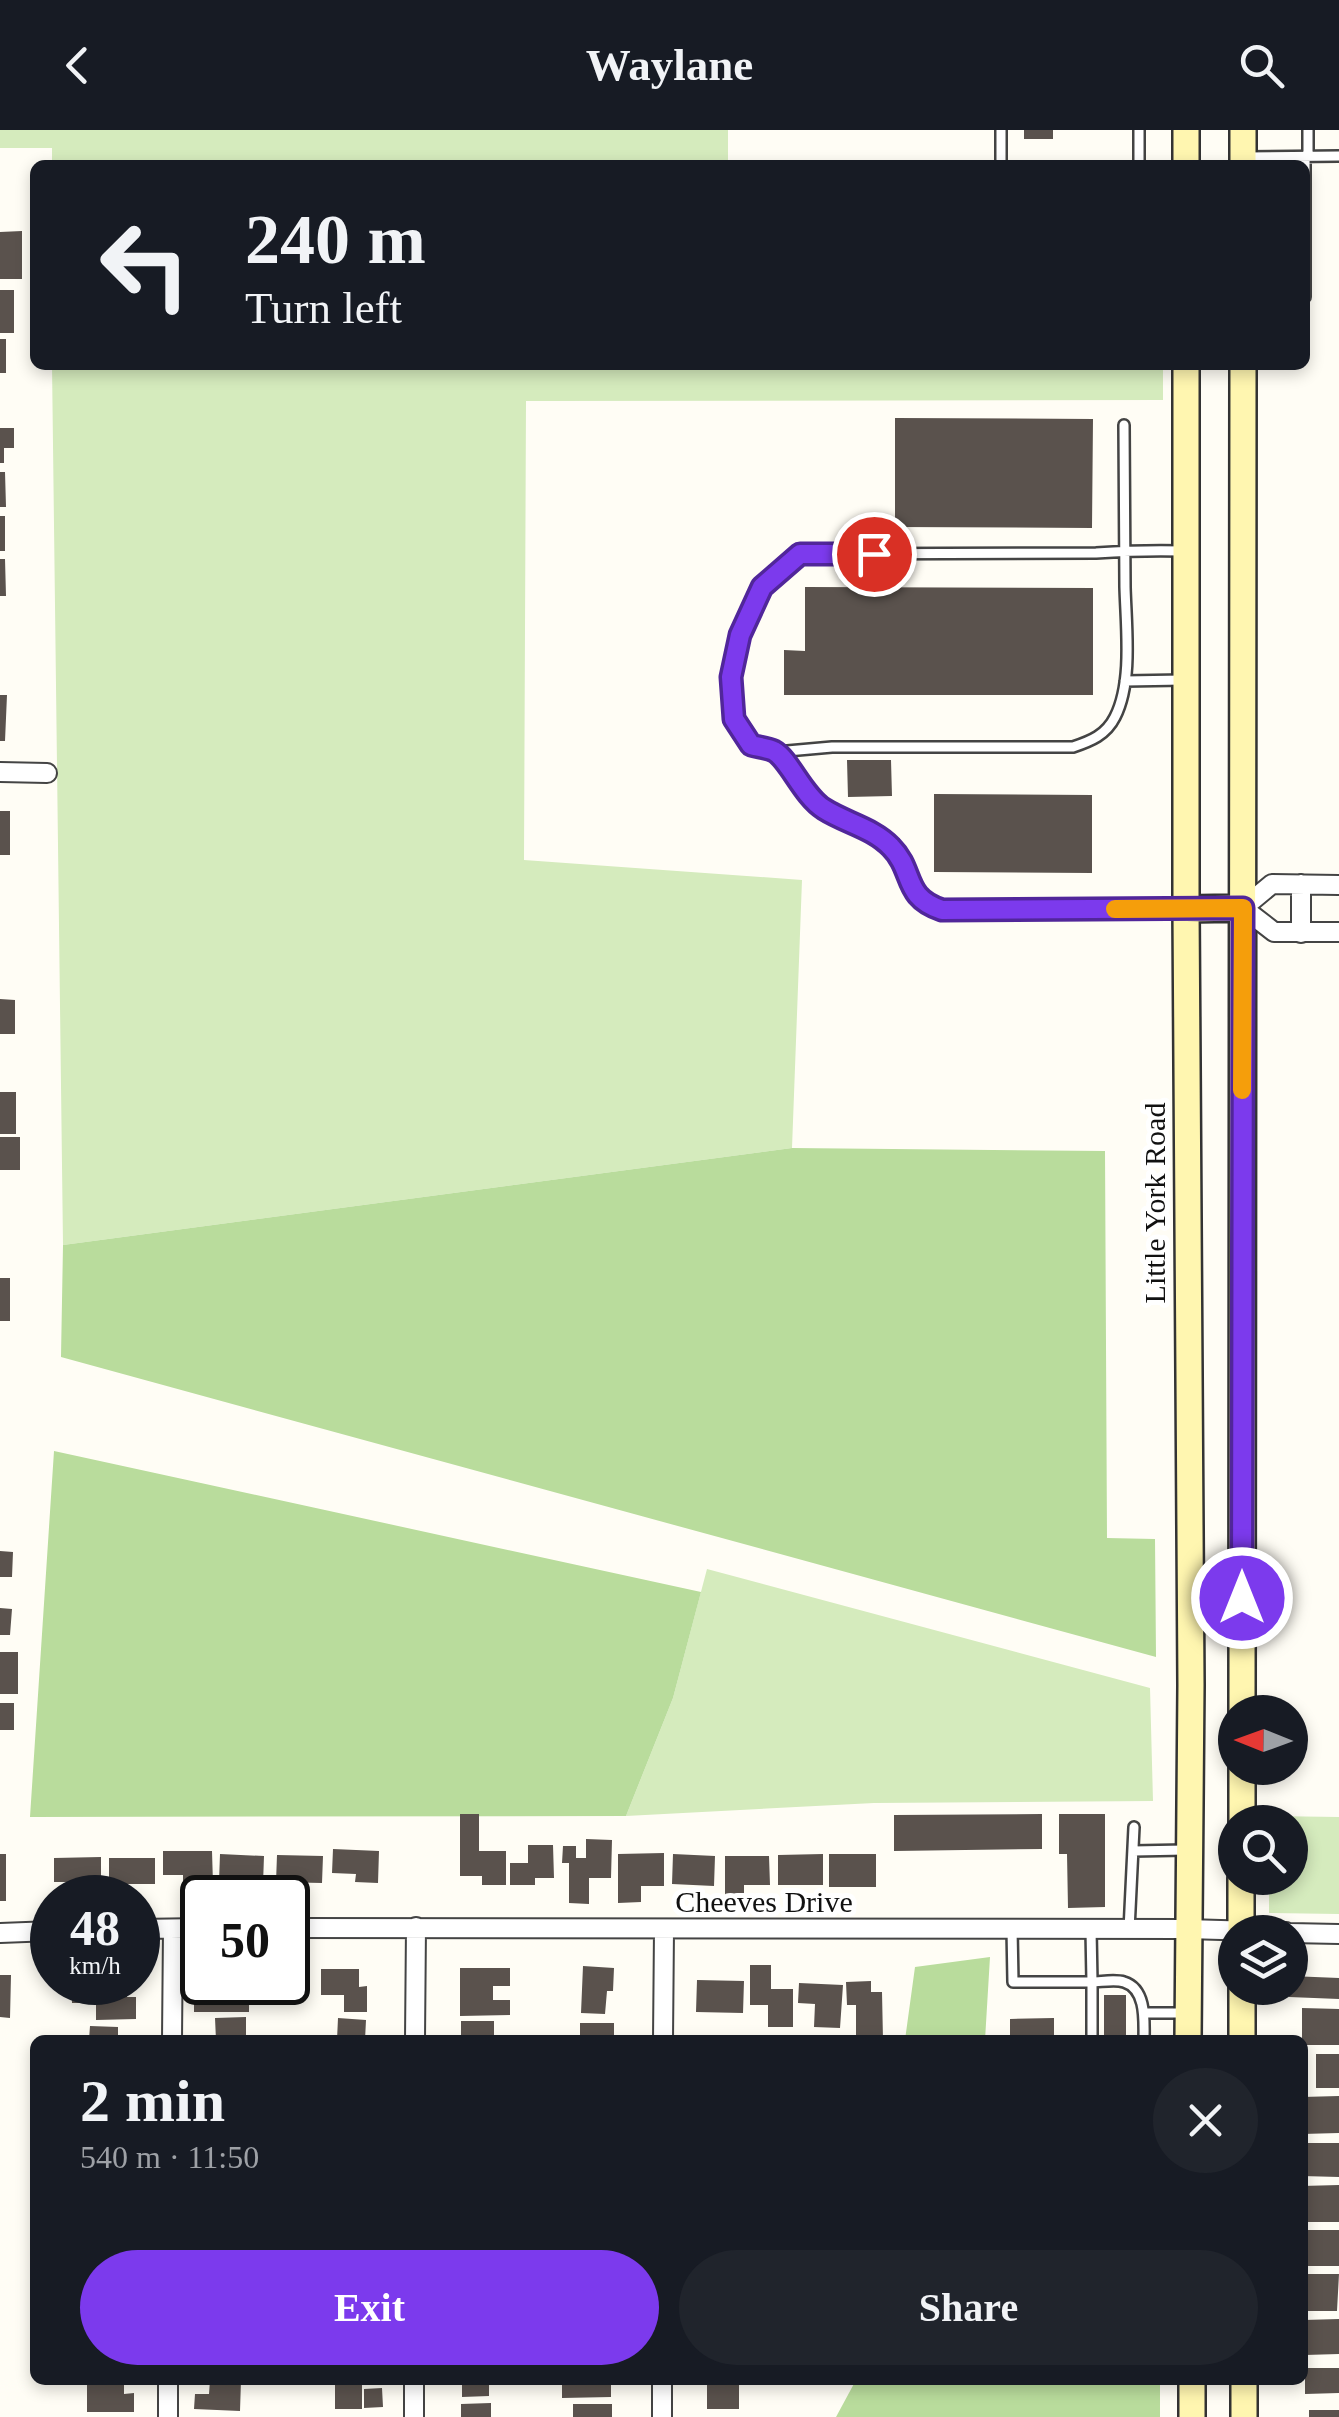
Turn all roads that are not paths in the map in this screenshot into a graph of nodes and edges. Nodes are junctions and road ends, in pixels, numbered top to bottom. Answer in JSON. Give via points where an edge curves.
{"nodes":[{"id":1,"x":1001,"y":130,"type":"edge"},
{"id":2,"x":1140,"y":130,"type":"edge"},
{"id":3,"x":1186,"y":130,"type":"edge"},
{"id":4,"x":1243,"y":130,"type":"edge"},
{"id":5,"x":1308,"y":130,"type":"edge"},
{"id":6,"x":1307,"y":156,"type":"junction"},
{"id":7,"x":1339,"y":156,"type":"edge"},
{"id":8,"x":1001,"y":160,"type":"edge"},
{"id":9,"x":1139,"y":160,"type":"edge"},
{"id":10,"x":1186,"y":160,"type":"edge"},
{"id":11,"x":1243,"y":160,"type":"edge"},
{"id":12,"x":1256,"y":160,"type":"edge"},
{"id":13,"x":1307,"y":160,"type":"edge"},
{"id":14,"x":1186,"y":370,"type":"edge"},
{"id":15,"x":1243,"y":370,"type":"edge"},
{"id":16,"x":1124,"y":425,"type":"dead end"},
{"id":17,"x":1186,"y":551,"type":"junction"},
{"id":18,"x":1125,"y":552,"type":"junction"},
{"id":19,"x":1186,"y":680,"type":"junction"},
{"id":20,"x":1125,"y":681,"type":"junction"},
{"id":21,"x":776,"y":752,"type":"junction"},
{"id":22,"x":0,"y":772,"type":"edge"},
{"id":23,"x":47,"y":774,"type":"dead end"},
{"id":24,"x":1301,"y":884,"type":"junction"},
{"id":25,"x":1339,"y":886,"type":"edge"},
{"id":26,"x":1243,"y":908,"type":"junction"},
{"id":27,"x":1186,"y":909,"type":"junction"},
{"id":28,"x":1339,"y":932,"type":"edge"},
{"id":29,"x":1301,"y":933,"type":"junction"},
{"id":30,"x":1242,"y":1695,"type":"edge"},
{"id":31,"x":1134,"y":1827,"type":"dead end"},
{"id":32,"x":1188,"y":1850,"type":"junction"},
{"id":33,"x":1133,"y":1851,"type":"junction"},
{"id":34,"x":416,"y":1927,"type":"junction"},
{"id":35,"x":173,"y":1928,"type":"junction"},
{"id":36,"x":180,"y":1928,"type":"edge"},
{"id":37,"x":310,"y":1928,"type":"edge"},
{"id":38,"x":160,"y":1929,"type":"edge"},
{"id":39,"x":664,"y":1930,"type":"junction"},
{"id":40,"x":1012,"y":1930,"type":"junction"},
{"id":41,"x":1091,"y":1930,"type":"junction"},
{"id":42,"x":1129,"y":1930,"type":"junction"},
{"id":43,"x":1187,"y":1930,"type":"junction"},
{"id":44,"x":30,"y":1931,"type":"edge"},
{"id":45,"x":1218,"y":1931,"type":"edge"},
{"id":46,"x":0,"y":1932,"type":"edge"},
{"id":47,"x":1308,"y":1933,"type":"edge"},
{"id":48,"x":1339,"y":1934,"type":"edge"},
{"id":49,"x":1092,"y":1982,"type":"junction"},
{"id":50,"x":1242,"y":2005,"type":"edge"},
{"id":51,"x":1144,"y":2013,"type":"junction"},
{"id":52,"x":1188,"y":2013,"type":"junction"},
{"id":53,"x":172,"y":2035,"type":"edge"},
{"id":54,"x":416,"y":2035,"type":"edge"},
{"id":55,"x":663,"y":2035,"type":"edge"},
{"id":56,"x":1092,"y":2035,"type":"edge"},
{"id":57,"x":1144,"y":2035,"type":"edge"},
{"id":58,"x":1188,"y":2035,"type":"edge"},
{"id":59,"x":1242,"y":2035,"type":"edge"},
{"id":60,"x":168,"y":2385,"type":"edge"},
{"id":61,"x":414,"y":2385,"type":"edge"},
{"id":62,"x":662,"y":2385,"type":"edge"},
{"id":63,"x":1192,"y":2385,"type":"edge"},
{"id":64,"x":1244,"y":2385,"type":"edge"},
{"id":65,"x":168,"y":2417,"type":"edge"},
{"id":66,"x":414,"y":2417,"type":"edge"},
{"id":67,"x":662,"y":2417,"type":"edge"},
{"id":68,"x":1192,"y":2417,"type":"edge"},
{"id":69,"x":1244,"y":2417,"type":"edge"}],
"edges":[{"from":1,"to":8,"type":"lane"},
{"from":2,"to":9,"type":"lane"},
{"from":3,"to":10,"type":"main road"},
{"from":4,"to":11,"type":"main road"},
{"from":5,"to":6,"type":"lane"},
{"from":6,"to":7,"type":"lane"},
{"from":6,"to":12,"type":"lane"},
{"from":6,"to":13,"type":"lane"},
{"from":14,"to":17,"type":"main road","name":"Little York Road"},
{"from":15,"to":26,"type":"main road"},
{"from":16,"to":18,"type":"lane"},
{"from":17,"to":18,"type":"lane"},
{"from":17,"to":19,"type":"main road","name":"Little York Road"},
{"from":18,"to":20,"type":"lane"},
{"from":18,"to":21,"type":"lane","via":[[800,554],[762,587],[740,635],[731,677],[734,719],[751,745]]},
{"from":19,"to":20,"type":"lane"},
{"from":19,"to":27,"type":"main road","name":"Little York Road"},
{"from":20,"to":21,"type":"lane","via":[[1108,730],[1073,747]]},
{"from":21,"to":27,"type":"lane","via":[[821,808],[880,836],[896,851],[915,894],[928,906]]},
{"from":22,"to":23,"type":"street"},
{"from":24,"to":25,"type":"street"},
{"from":24,"to":26,"type":"street","via":[[1272,884]]},
{"from":24,"to":29,"type":"street"},
{"from":26,"to":27,"type":"main road"},
{"from":26,"to":29,"type":"street","via":[[1274,932]]},
{"from":26,"to":30,"type":"main road"},
{"from":27,"to":32,"type":"main road","name":"Little York Road"},
{"from":28,"to":29,"type":"street"},
{"from":31,"to":33,"type":"lane"},
{"from":32,"to":33,"type":"lane"},
{"from":32,"to":43,"type":"main road","name":"Little York Road"},
{"from":33,"to":42,"type":"lane"},
{"from":34,"to":37,"type":"street","name":"Cheeves Drive"},
{"from":34,"to":39,"type":"street","name":"Cheeves Drive"},
{"from":34,"to":54,"type":"street"},
{"from":35,"to":36,"type":"street"},
{"from":35,"to":38,"type":"street"},
{"from":35,"to":53,"type":"street"},
{"from":39,"to":40,"type":"street","name":"Cheeves Drive"},
{"from":39,"to":55,"type":"street"},
{"from":40,"to":41,"type":"street","name":"Cheeves Drive"},
{"from":40,"to":49,"type":"lane","via":[[1014,1982]]},
{"from":41,"to":42,"type":"street","name":"Cheeves Drive"},
{"from":41,"to":49,"type":"lane"},
{"from":42,"to":43,"type":"street","name":"Cheeves Drive"},
{"from":43,"to":45,"type":"street","name":"Cheeves Drive"},
{"from":43,"to":52,"type":"main road","name":"Little York Road"},
{"from":44,"to":46,"type":"street"},
{"from":47,"to":48,"type":"street","name":"Cheeves Drive"},
{"from":49,"to":51,"type":"lane","via":[[1126,1982],[1140,1996]]},
{"from":49,"to":56,"type":"lane"},
{"from":50,"to":59,"type":"main road"},
{"from":51,"to":52,"type":"lane"},
{"from":51,"to":57,"type":"lane"},
{"from":52,"to":58,"type":"main road","name":"Little York Road"},
{"from":60,"to":65,"type":"street"},
{"from":61,"to":66,"type":"street"},
{"from":62,"to":67,"type":"street"},
{"from":63,"to":68,"type":"main road"},
{"from":64,"to":69,"type":"main road"}]}
